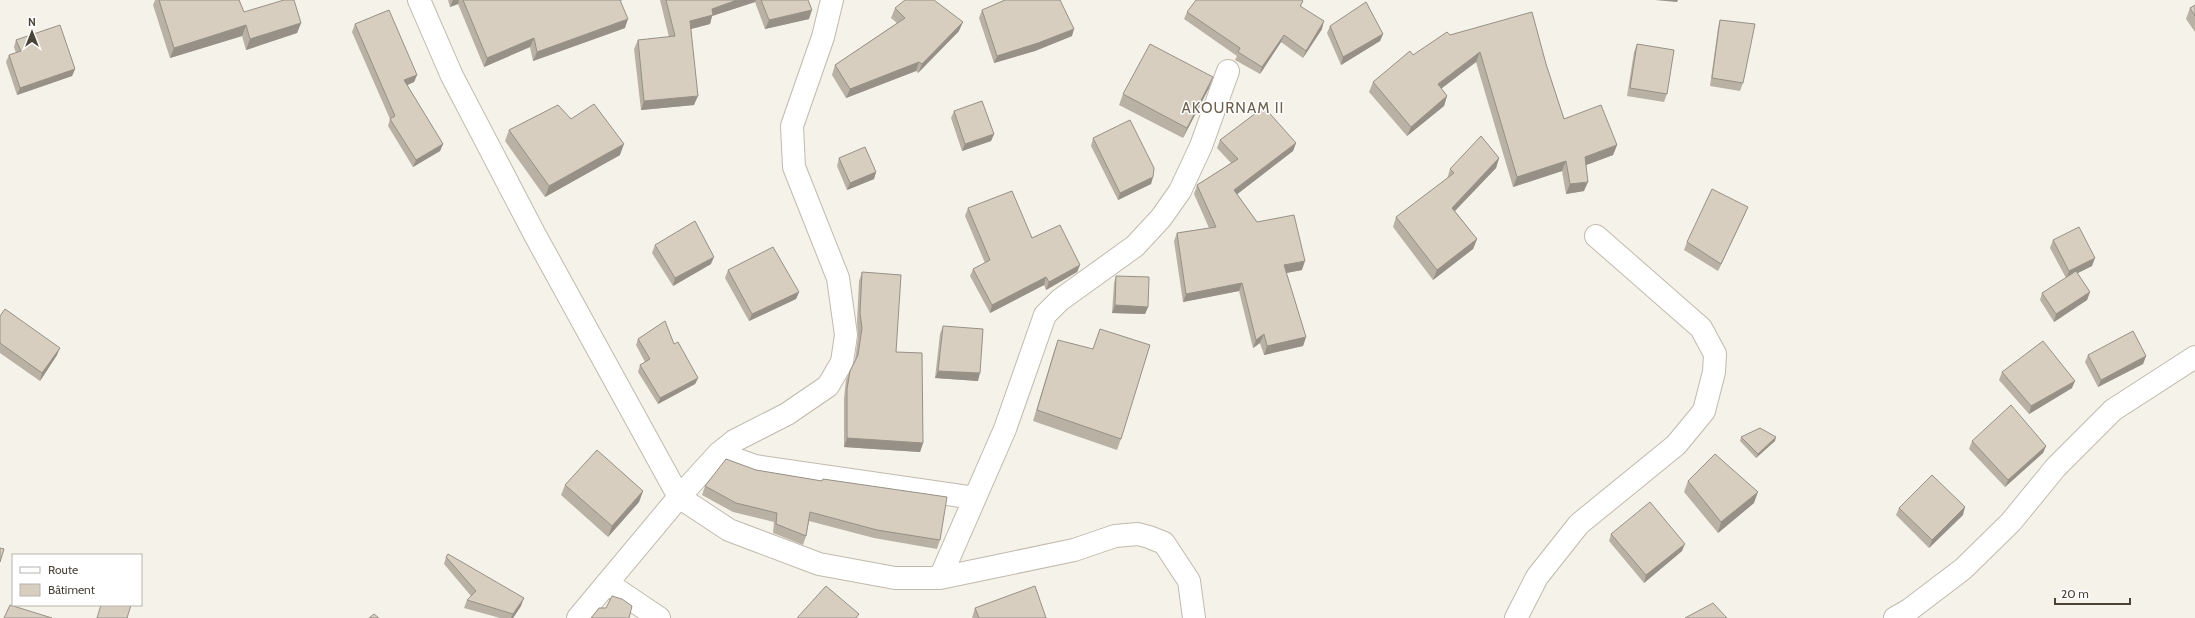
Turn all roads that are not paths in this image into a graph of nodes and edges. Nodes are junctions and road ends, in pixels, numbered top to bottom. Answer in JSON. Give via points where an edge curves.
{"nodes":[{"id":1,"x":419,"y":0,"type":"edge"},
{"id":2,"x":832,"y":0,"type":"edge"},
{"id":3,"x":1228,"y":71,"type":"dead end"},
{"id":4,"x":1596,"y":236,"type":"dead end"},
{"id":5,"x":2195,"y":357,"type":"edge"},
{"id":6,"x":719,"y":453,"type":"junction"},
{"id":7,"x":679,"y":497,"type":"junction"},
{"id":8,"x":976,"y":498,"type":"junction"},
{"id":9,"x":940,"y":578,"type":"junction"},
{"id":10,"x":607,"y":583,"type":"junction"},
{"id":11,"x":578,"y":618,"type":"edge"},
{"id":12,"x":659,"y":618,"type":"edge"},
{"id":13,"x":1194,"y":618,"type":"edge"},
{"id":14,"x":1516,"y":618,"type":"edge"},
{"id":15,"x":1895,"y":618,"type":"edge"}],
"edges":[{"from":1,"to":7,"type":"street","via":[[452,76],[535,235]]},
{"from":2,"to":6,"type":"street","via":[[823,37],[792,126],[794,166],[838,278],[846,335],[842,362],[828,386],[787,414],[734,441]]},
{"from":3,"to":8,"type":"street","via":[[1198,153],[1180,191],[1161,218],[1135,246],[1060,300],[1045,315],[1005,429]]},
{"from":4,"to":14,"type":"street","via":[[1700,328],[1715,354],[1714,372],[1704,411],[1676,445],[1580,524],[1538,577]]},
{"from":5,"to":15,"type":"street","via":[[2113,410],[2056,466],[2011,522],[1963,569]]},
{"from":6,"to":7,"type":"street"},
{"from":6,"to":8,"type":"street","via":[[755,466]]},
{"from":7,"to":9,"type":"street","via":[[729,530],[819,564],[895,578]]},
{"from":7,"to":10,"type":"street"},
{"from":8,"to":9,"type":"street"},
{"from":9,"to":13,"type":"street","via":[[1074,550],[1115,536],[1138,534],[1164,543],[1178,561],[1189,581]]},
{"from":10,"to":11,"type":"street"},
{"from":10,"to":12,"type":"street"}]}
